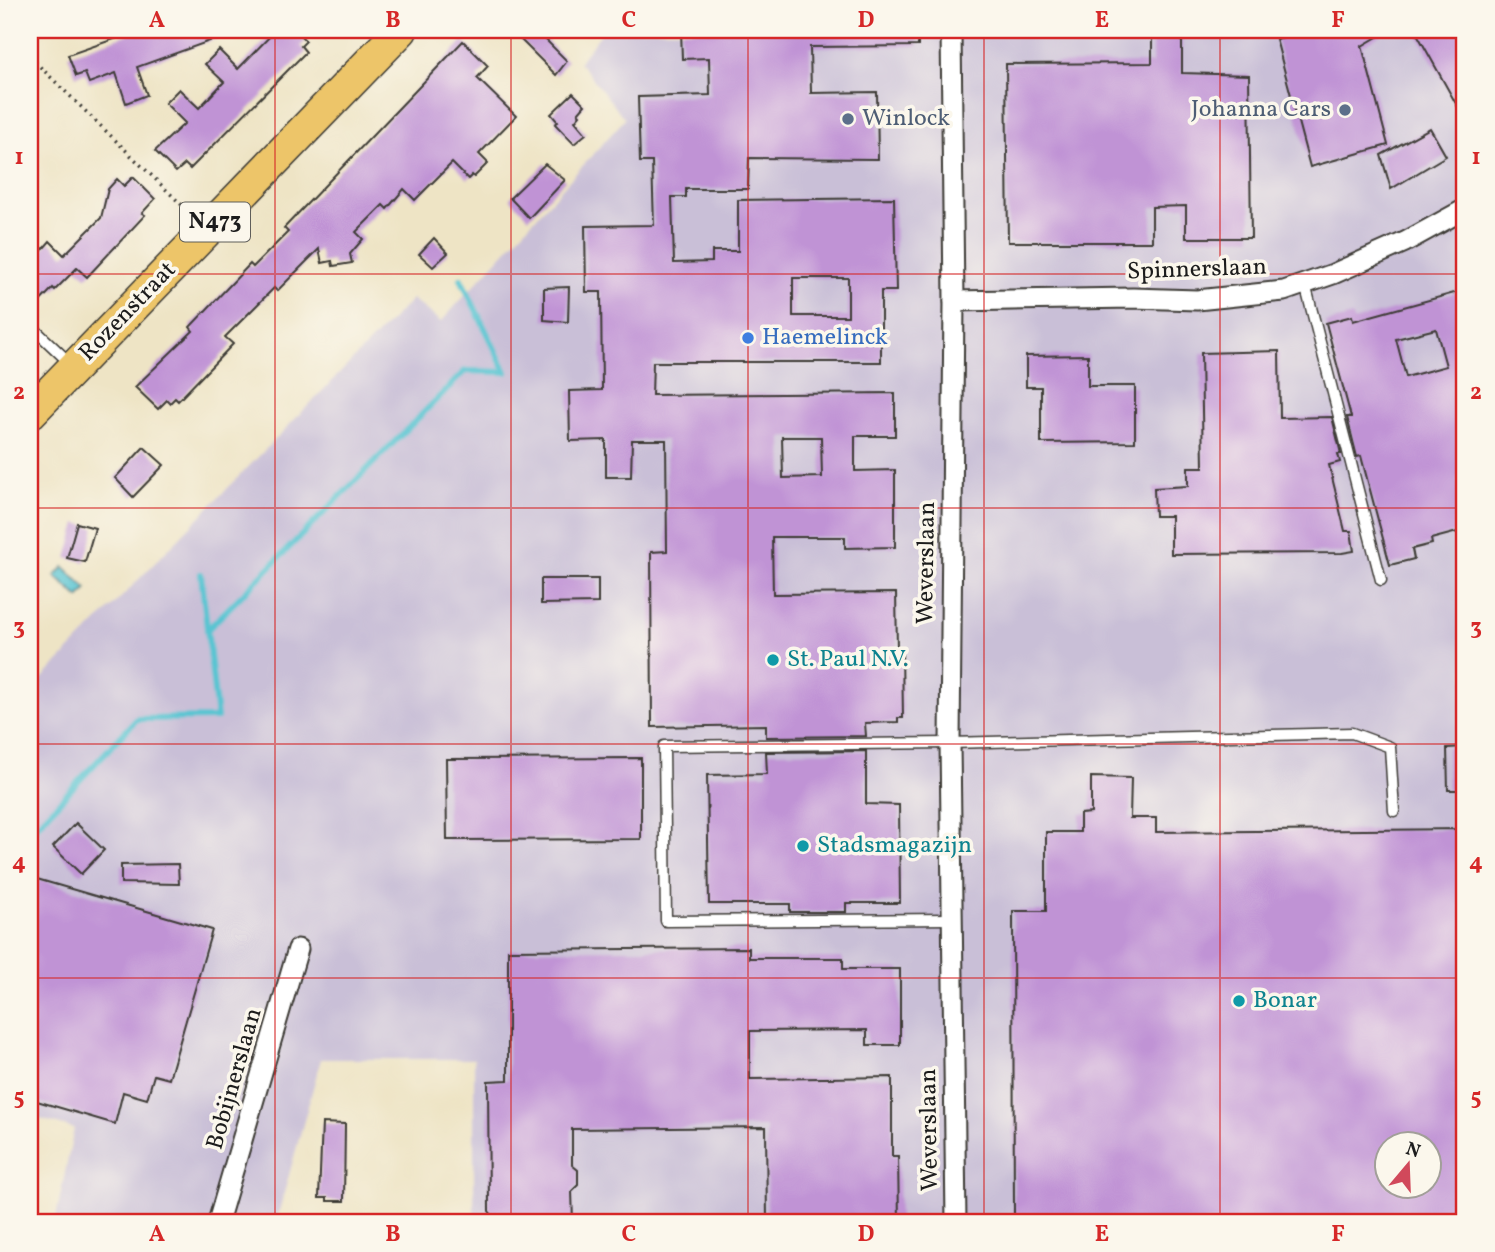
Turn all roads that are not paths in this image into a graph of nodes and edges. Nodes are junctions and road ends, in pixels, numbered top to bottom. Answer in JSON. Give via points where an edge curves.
{"nodes":[{"id":1,"x":401,"y":30,"type":"edge"},
{"id":2,"x":951,"y":30,"type":"edge"},
{"id":3,"x":1465,"y":209,"type":"edge"},
{"id":4,"x":1305,"y":284,"type":"junction"},
{"id":5,"x":954,"y":301,"type":"junction"},
{"id":6,"x":30,"y":325,"type":"edge"},
{"id":7,"x":75,"y":368,"type":"junction"},
{"id":8,"x":30,"y":414,"type":"edge"},
{"id":9,"x":1381,"y":580,"type":"dead end"},
{"id":10,"x":950,"y":743,"type":"junction"},
{"id":11,"x":1394,"y":811,"type":"dead end"},
{"id":12,"x":952,"y":919,"type":"junction"},
{"id":13,"x":298,"y":949,"type":"dead end"},
{"id":14,"x":218,"y":1222,"type":"edge"},
{"id":15,"x":956,"y":1222,"type":"edge"}],
"edges":[{"from":1,"to":7,"type":"main road","name":"Rozenstraat","number":"N473"},
{"from":2,"to":5,"type":"street","name":"Weverslaan"},
{"from":3,"to":4,"type":"street","name":"Spinnerslaan","via":[[1405,242]]},
{"from":4,"to":5,"type":"street","name":"Spinnerslaan","via":[[1284,291],[1197,300]]},
{"from":4,"to":9,"type":"lane"},
{"from":5,"to":10,"type":"street","name":"Weverslaan"},
{"from":6,"to":7,"type":"lane"},
{"from":7,"to":8,"type":"main road","name":"Rozenstraat","number":"N473"},
{"from":10,"to":11,"type":"lane","via":[[1352,733],[1390,747]]},
{"from":10,"to":12,"type":"street","name":"Weverslaan"},
{"from":10,"to":12,"type":"lane","via":[[664,746],[664,772],[666,921]]},
{"from":12,"to":15,"type":"street","name":"Weverslaan"},
{"from":13,"to":14,"type":"street","name":"Bobijnerslaan"}]}
